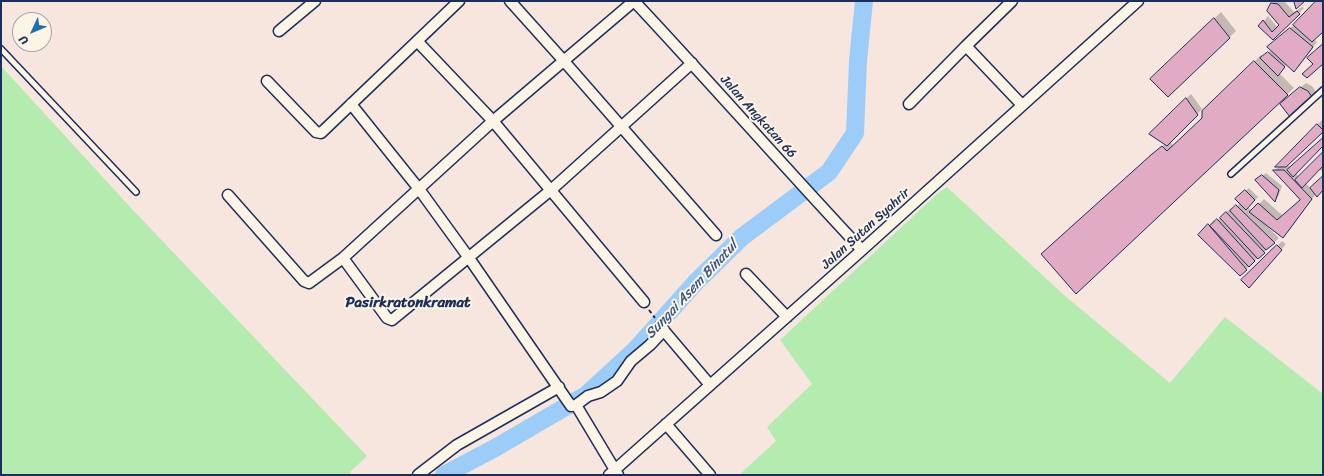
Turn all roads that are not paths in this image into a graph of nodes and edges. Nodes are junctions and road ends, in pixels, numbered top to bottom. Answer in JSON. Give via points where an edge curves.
{"nodes":[{"id":1,"x":315,"y":1,"type":"edge"},
{"id":2,"x":459,"y":1,"type":"edge"},
{"id":3,"x":510,"y":1,"type":"edge"},
{"id":4,"x":634,"y":1,"type":"edge"},
{"id":5,"x":1138,"y":1,"type":"edge"},
{"id":6,"x":1010,"y":2,"type":"edge"},
{"id":7,"x":279,"y":31,"type":"dead end"},
{"id":8,"x":417,"y":41,"type":"junction"},
{"id":9,"x":966,"y":46,"type":"junction"},
{"id":10,"x":1,"y":49,"type":"edge"},
{"id":11,"x":563,"y":60,"type":"junction"},
{"id":12,"x":692,"y":63,"type":"junction"},
{"id":13,"x":267,"y":81,"type":"dead end"},
{"id":14,"x":1323,"y":90,"type":"edge"},
{"id":15,"x":352,"y":104,"type":"junction"},
{"id":16,"x":908,"y":104,"type":"dead end"},
{"id":17,"x":1022,"y":105,"type":"junction"},
{"id":18,"x":493,"y":121,"type":"junction"},
{"id":19,"x":621,"y":126,"type":"junction"},
{"id":20,"x":1231,"y":174,"type":"dead end"},
{"id":21,"x":419,"y":189,"type":"junction"},
{"id":22,"x":551,"y":190,"type":"junction"},
{"id":23,"x":136,"y":192,"type":"dead end"},
{"id":24,"x":228,"y":195,"type":"dead end"},
{"id":25,"x":716,"y":235,"type":"dead end"},
{"id":26,"x":862,"y":250,"type":"junction"},
{"id":27,"x":343,"y":258,"type":"junction"},
{"id":28,"x":469,"y":258,"type":"junction"},
{"id":29,"x":746,"y":274,"type":"dead end"},
{"id":30,"x":644,"y":302,"type":"road end"},
{"id":31,"x":787,"y":317,"type":"junction"},
{"id":32,"x":710,"y":385,"type":"junction"},
{"id":33,"x":560,"y":388,"type":"junction"},
{"id":34,"x":574,"y":405,"type":"junction"},
{"id":35,"x":666,"y":424,"type":"junction"},
{"id":36,"x":614,"y":473,"type":"edge"},
{"id":37,"x":418,"y":475,"type":"edge"},
{"id":38,"x":710,"y":475,"type":"edge"}],
"edges":[{"from":1,"to":7,"type":"street"},
{"from":2,"to":8,"type":"street"},
{"from":3,"to":11,"type":"street"},
{"from":4,"to":11,"type":"street"},
{"from":4,"to":12,"type":"street","name":"Jalan Angkatan 66"},
{"from":5,"to":17,"type":"street","name":"Jalan Sutan Syahrir"},
{"from":6,"to":9,"type":"street"},
{"from":8,"to":15,"type":"street"},
{"from":8,"to":18,"type":"street"},
{"from":9,"to":16,"type":"street"},
{"from":9,"to":17,"type":"street"},
{"from":10,"to":23,"type":"lane"},
{"from":11,"to":18,"type":"street"},
{"from":11,"to":19,"type":"street"},
{"from":12,"to":19,"type":"street"},
{"from":12,"to":26,"type":"street","name":"Jalan Angkatan 66"},
{"from":13,"to":15,"type":"street","via":[[318,133]]},
{"from":14,"to":20,"type":"lane"},
{"from":15,"to":21,"type":"street"},
{"from":17,"to":26,"type":"street","name":"Jalan Sutan Syahrir"},
{"from":18,"to":21,"type":"street"},
{"from":18,"to":22,"type":"street"},
{"from":19,"to":22,"type":"street"},
{"from":19,"to":25,"type":"street"},
{"from":21,"to":27,"type":"street"},
{"from":21,"to":28,"type":"street"},
{"from":22,"to":28,"type":"street"},
{"from":22,"to":30,"type":"street"},
{"from":24,"to":27,"type":"street","via":[[306,283],[312,282]]},
{"from":26,"to":31,"type":"street","name":"Jalan Sutan Syahrir"},
{"from":27,"to":28,"type":"street","via":[[391,320]]},
{"from":28,"to":33,"type":"street"},
{"from":29,"to":31,"type":"street"},
{"from":31,"to":32,"type":"street","name":"Jalan Sutan Syahrir"},
{"from":32,"to":34,"type":"street","via":[[662,328],[650,345],[631,361],[618,381]]},
{"from":32,"to":35,"type":"street","name":"Jalan Sutan Syahrir"},
{"from":33,"to":34,"type":"street"},
{"from":33,"to":37,"type":"street","via":[[457,445]]},
{"from":34,"to":36,"type":"street"},
{"from":35,"to":36,"type":"street","name":"Jalan Sutan Syahrir"},
{"from":35,"to":38,"type":"street"}]}
